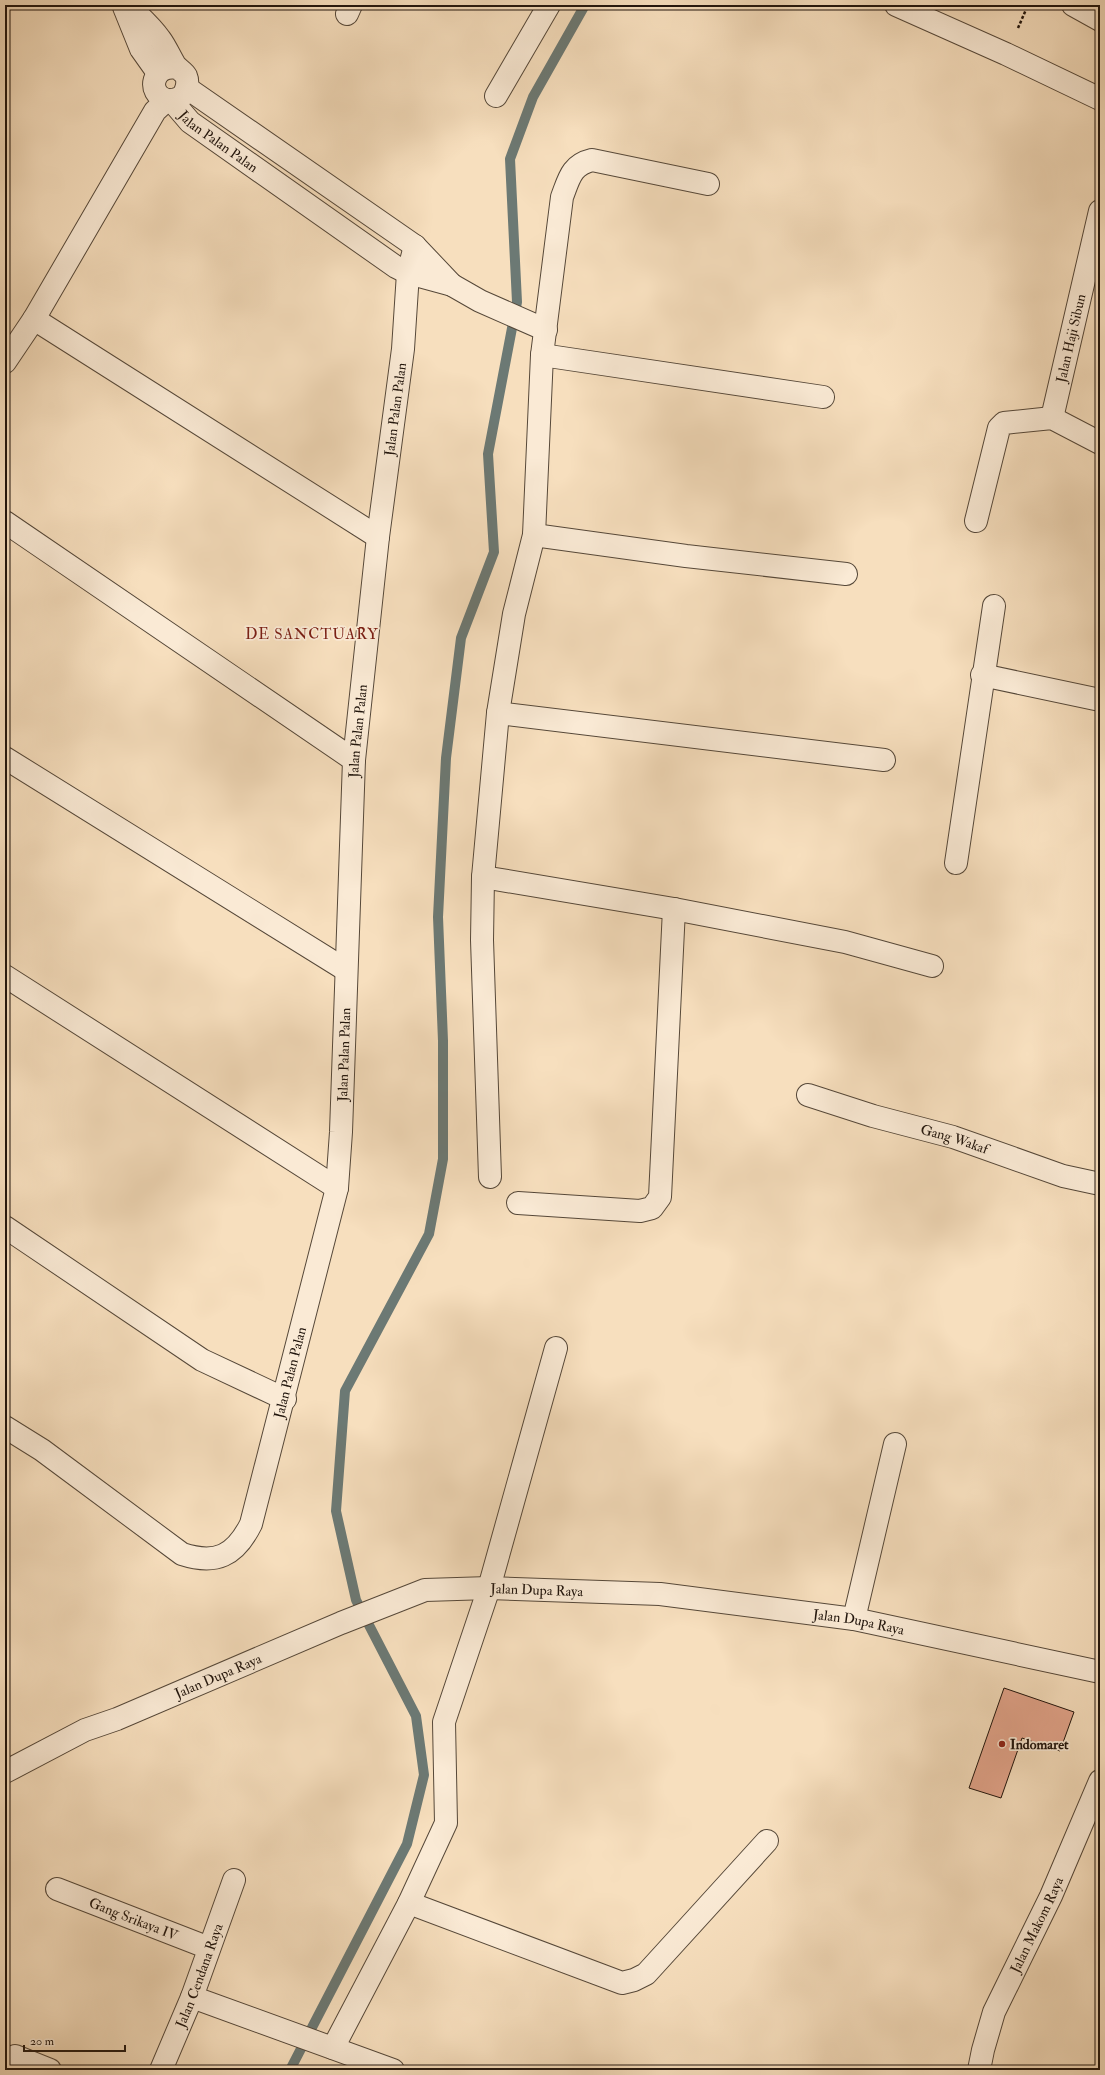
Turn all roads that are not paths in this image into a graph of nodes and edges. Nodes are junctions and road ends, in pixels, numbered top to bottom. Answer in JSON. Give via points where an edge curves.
{"nodes":[{"id":1,"x":123,"y":5,"type":"edge"},
{"id":2,"x":128,"y":5,"type":"edge"},
{"id":3,"x":549,"y":5,"type":"edge"},
{"id":4,"x":1073,"y":5,"type":"edge"},
{"id":5,"x":903,"y":6,"type":"edge"},
{"id":6,"x":1100,"y":20,"type":"edge"},
{"id":7,"x":168,"y":71,"type":"junction"},
{"id":8,"x":496,"y":96,"type":"dead end"},
{"id":9,"x":168,"y":99,"type":"junction"},
{"id":10,"x":1100,"y":99,"type":"edge"},
{"id":11,"x":708,"y":184,"type":"dead end"},
{"id":12,"x":1100,"y":211,"type":"edge"},
{"id":13,"x":415,"y":246,"type":"junction"},
{"id":14,"x":408,"y":273,"type":"junction"},
{"id":15,"x":452,"y":285,"type":"junction"},
{"id":16,"x":34,"y":319,"type":"junction"},
{"id":17,"x":546,"y":330,"type":"junction"},
{"id":18,"x":542,"y":355,"type":"junction"},
{"id":19,"x":5,"y":362,"type":"edge"},
{"id":20,"x":823,"y":398,"type":"dead end"},
{"id":21,"x":1052,"y":418,"type":"junction"},
{"id":22,"x":1100,"y":443,"type":"edge"},
{"id":23,"x":976,"y":521,"type":"dead end"},
{"id":24,"x":5,"y":522,"type":"edge"},
{"id":25,"x":534,"y":535,"type":"junction"},
{"id":26,"x":378,"y":537,"type":"junction"},
{"id":27,"x":846,"y":574,"type":"dead end"},
{"id":28,"x":994,"y":606,"type":"dead end"},
{"id":29,"x":982,"y":675,"type":"junction"},
{"id":30,"x":1100,"y":700,"type":"edge"},
{"id":31,"x":498,"y":713,"type":"junction"},
{"id":32,"x":5,"y":758,"type":"edge"},
{"id":33,"x":354,"y":760,"type":"junction"},
{"id":34,"x":884,"y":760,"type":"dead end"},
{"id":35,"x":956,"y":863,"type":"dead end"},
{"id":36,"x":483,"y":877,"type":"junction"},
{"id":37,"x":674,"y":908,"type":"junction"},
{"id":38,"x":932,"y":966,"type":"dead end"},
{"id":39,"x":346,"y":970,"type":"junction"},
{"id":40,"x":5,"y":976,"type":"edge"},
{"id":41,"x":808,"y":1095,"type":"dead end"},
{"id":42,"x":490,"y":1177,"type":"dead end"},
{"id":43,"x":1100,"y":1184,"type":"edge"},
{"id":44,"x":337,"y":1188,"type":"junction"},
{"id":45,"x":518,"y":1203,"type":"dead end"},
{"id":46,"x":5,"y":1227,"type":"edge"},
{"id":47,"x":556,"y":1348,"type":"dead end"},
{"id":48,"x":285,"y":1399,"type":"junction"},
{"id":49,"x":5,"y":1427,"type":"edge"},
{"id":50,"x":895,"y":1444,"type":"dead end"},
{"id":51,"x":490,"y":1588,"type":"junction"},
{"id":52,"x":854,"y":1619,"type":"junction"},
{"id":53,"x":1100,"y":1672,"type":"edge"},
{"id":54,"x":5,"y":1772,"type":"edge"},
{"id":55,"x":1100,"y":1781,"type":"edge"},
{"id":56,"x":767,"y":1841,"type":"dead end"},
{"id":57,"x":234,"y":1880,"type":"dead end"},
{"id":58,"x":57,"y":1889,"type":"dead end"},
{"id":59,"x":409,"y":1902,"type":"junction"},
{"id":60,"x":209,"y":1948,"type":"junction"},
{"id":61,"x":192,"y":1997,"type":"junction"},
{"id":62,"x":328,"y":2046,"type":"junction"},
{"id":63,"x":15,"y":2056,"type":"dead end"},
{"id":64,"x":50,"y":2070,"type":"edge"},
{"id":65,"x":161,"y":2070,"type":"edge"},
{"id":66,"x":393,"y":2070,"type":"edge"},
{"id":67,"x":979,"y":2070,"type":"edge"}],
"edges":[{"from":1,"to":7,"type":"street","via":[[141,49]]},
{"from":2,"to":7,"type":"street","via":[[160,38]]},
{"from":3,"to":8,"type":"street"},
{"from":4,"to":6,"type":"street"},
{"from":5,"to":10,"type":"street"},
{"from":7,"to":9,"type":"street","via":[[154,80],[154,88]]},
{"from":7,"to":9,"type":"street","via":[[186,76]]},
{"from":9,"to":13,"type":"street","name":"Jalan Palan Palan"},
{"from":9,"to":14,"type":"street","name":"Jalan Palan Palan","via":[[190,122]]},
{"from":9,"to":16,"type":"street"},
{"from":11,"to":17,"type":"street","via":[[596,160],[579,165],[571,174],[562,197]]},
{"from":12,"to":21,"type":"street","name":"Jalan Haji Sibun"},
{"from":13,"to":14,"type":"street","name":"Jalan Palan Palan"},
{"from":13,"to":15,"type":"street","name":"Jalan Palan Palan"},
{"from":14,"to":15,"type":"street","name":"Jalan Palan Palan"},
{"from":14,"to":26,"type":"street","name":"Jalan Palan Palan","via":[[403,349]]},
{"from":15,"to":17,"type":"street","name":"Jalan Palan Palan","via":[[480,301]]},
{"from":16,"to":19,"type":"street"},
{"from":16,"to":26,"type":"street"},
{"from":17,"to":18,"type":"street"},
{"from":18,"to":20,"type":"street"},
{"from":18,"to":25,"type":"street"},
{"from":21,"to":22,"type":"street"},
{"from":21,"to":23,"type":"street","via":[[1001,424]]},
{"from":24,"to":33,"type":"street"},
{"from":25,"to":27,"type":"street"},
{"from":25,"to":31,"type":"street","via":[[514,614]]},
{"from":26,"to":33,"type":"street","name":"Jalan Palan Palan"},
{"from":28,"to":29,"type":"street"},
{"from":29,"to":30,"type":"street"},
{"from":29,"to":35,"type":"street"},
{"from":31,"to":34,"type":"street"},
{"from":31,"to":36,"type":"street"},
{"from":32,"to":39,"type":"street"},
{"from":33,"to":39,"type":"street","name":"Jalan Palan Palan"},
{"from":36,"to":37,"type":"street"},
{"from":36,"to":42,"type":"street","via":[[482,940]]},
{"from":37,"to":38,"type":"street","via":[[845,942]]},
{"from":37,"to":45,"type":"street","via":[[660,1197],[652,1208],[640,1211]]},
{"from":39,"to":44,"type":"street","name":"Jalan Palan Palan"},
{"from":40,"to":44,"type":"street"},
{"from":41,"to":43,"type":"street","name":"Gang Wakaf","via":[[952,1137],[1063,1176]]},
{"from":44,"to":48,"type":"street","name":"Jalan Palan Palan"},
{"from":46,"to":48,"type":"street","via":[[202,1360]]},
{"from":47,"to":51,"type":"street"},
{"from":48,"to":49,"type":"street","name":"Jalan Palan Palan","via":[[251,1524],[236,1547],[224,1556],[210,1560],[182,1554],[42,1450]]},
{"from":50,"to":52,"type":"street"},
{"from":51,"to":52,"type":"street","name":"Jalan Dupa Raya","via":[[660,1594]]},
{"from":51,"to":54,"type":"street","name":"Jalan Dupa Raya","via":[[426,1590],[85,1730]]},
{"from":51,"to":59,"type":"street","via":[[444,1722],[446,1823]]},
{"from":52,"to":53,"type":"street","name":"Jalan Dupa Raya"},
{"from":55,"to":67,"type":"street","name":"Jalan Makom Raya","via":[[1051,1896],[994,2012]]},
{"from":56,"to":59,"type":"street","via":[[646,1974],[622,1983]]},
{"from":57,"to":60,"type":"street","name":"Jalan Cendana Raya"},
{"from":58,"to":60,"type":"street","name":"Gang Srikaya IV"},
{"from":59,"to":62,"type":"street"},
{"from":60,"to":61,"type":"street","name":"Jalan Cendana Raya"},
{"from":61,"to":62,"type":"street"},
{"from":61,"to":65,"type":"street","name":"Jalan Cendana Raya"},
{"from":62,"to":66,"type":"street"},
{"from":63,"to":64,"type":"street"}]}
